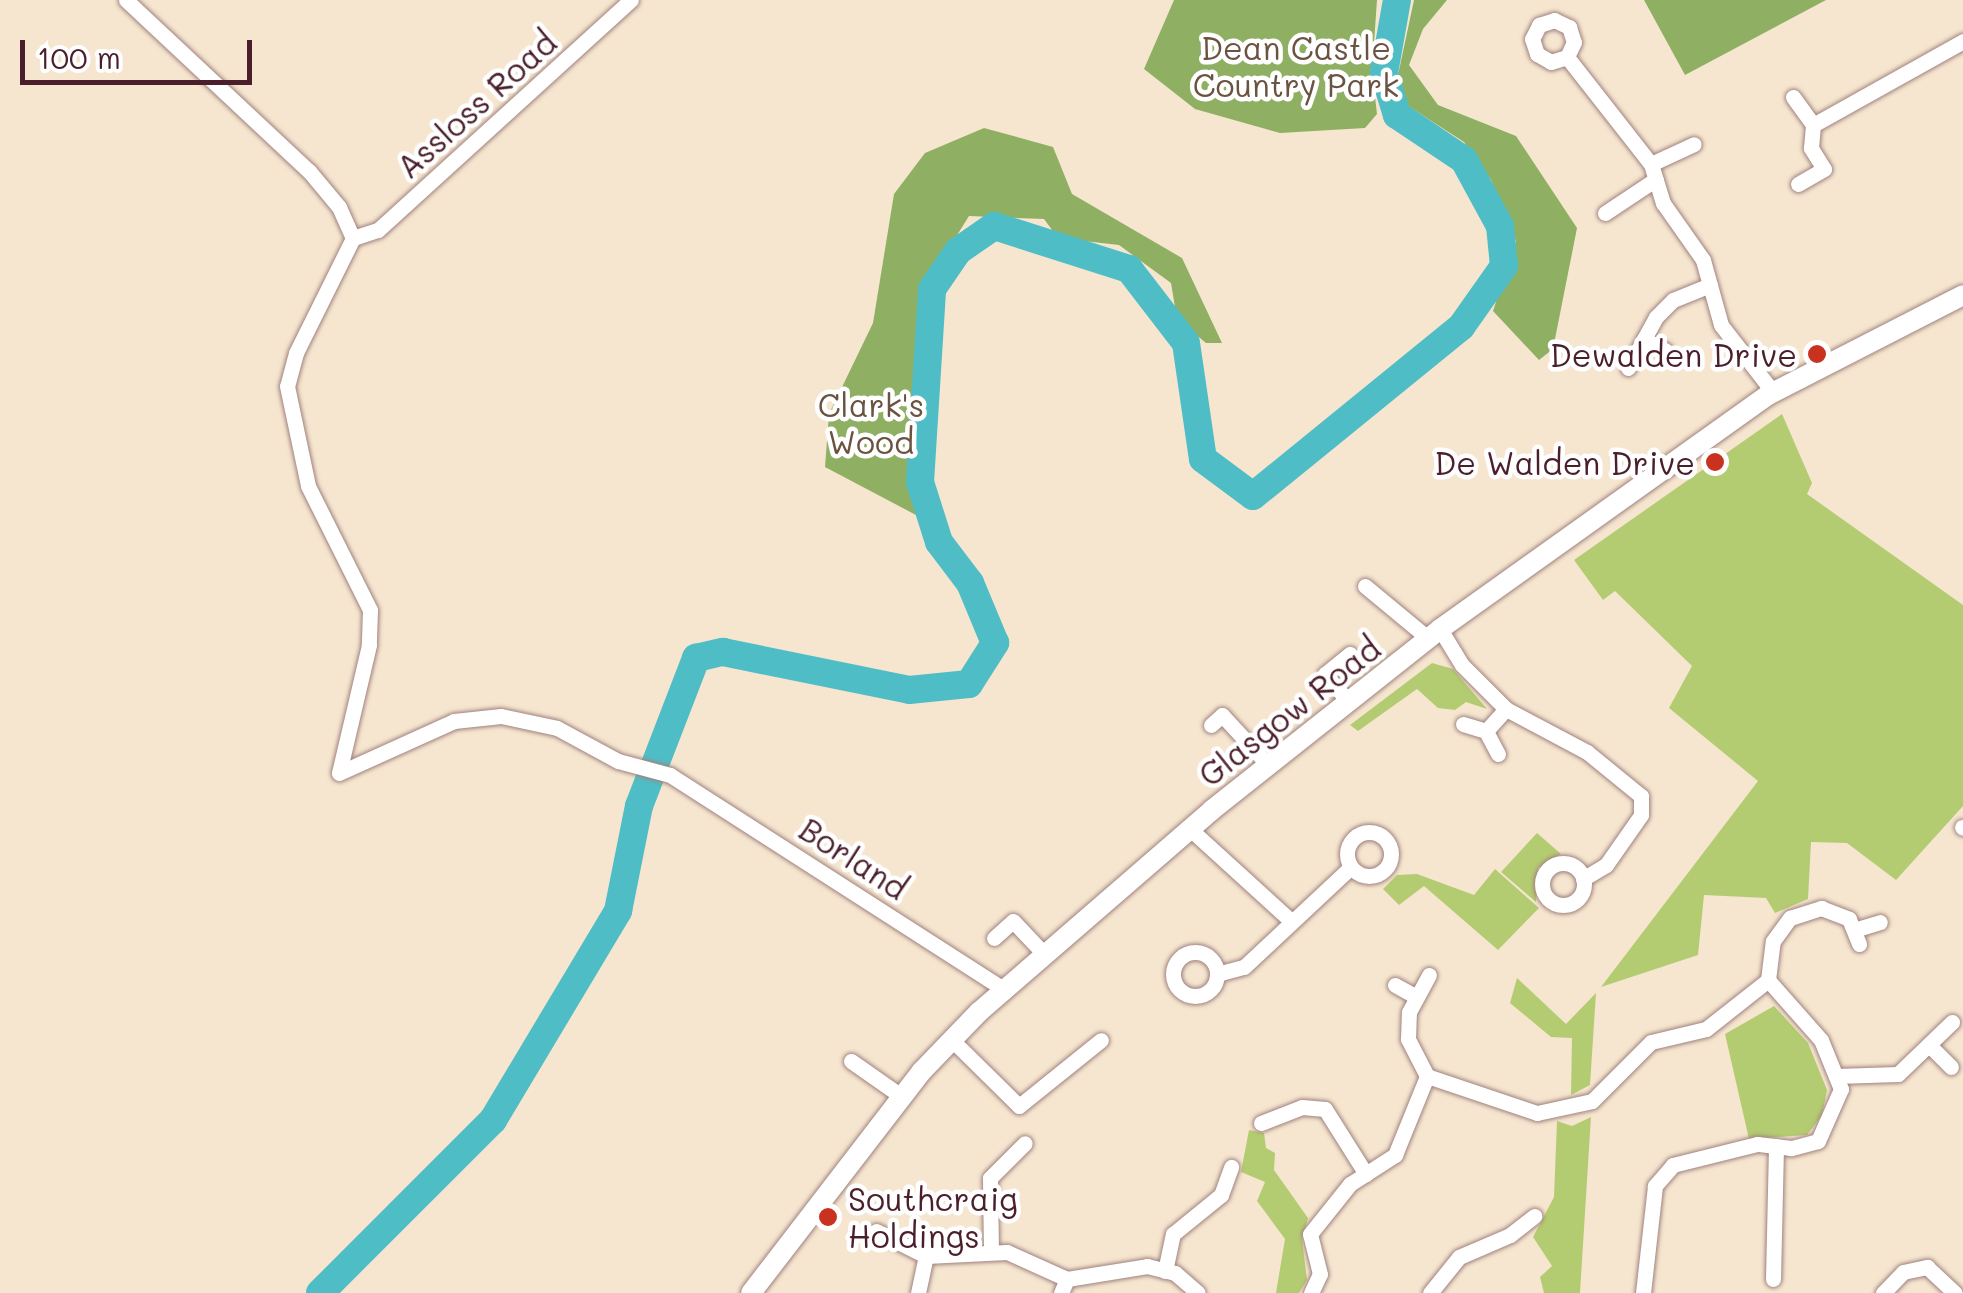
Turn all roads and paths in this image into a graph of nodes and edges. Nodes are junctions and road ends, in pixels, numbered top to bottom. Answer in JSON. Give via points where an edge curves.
{"nodes":[{"id":1,"x":126,"y":0,"type":"edge"},
{"id":2,"x":631,"y":0,"type":"edge"},
{"id":3,"x":1963,"y":41,"type":"edge"},
{"id":4,"x":1567,"y":57,"type":"dead end"},
{"id":5,"x":1793,"y":97,"type":"dead end"},
{"id":6,"x":1813,"y":126,"type":"junction"},
{"id":7,"x":1694,"y":144,"type":"dead end"},
{"id":8,"x":1654,"y":172,"type":"junction"},
{"id":9,"x":1798,"y":184,"type":"dead end"},
{"id":10,"x":1606,"y":213,"type":"dead end"},
{"id":11,"x":354,"y":238,"type":"junction"},
{"id":12,"x":1710,"y":285,"type":"junction"},
{"id":13,"x":1963,"y":296,"type":"edge"},
{"id":14,"x":1644,"y":339,"type":"junction"},
{"id":15,"x":1665,"y":350,"type":"dead end"},
{"id":16,"x":1628,"y":368,"type":"dead end"},
{"id":17,"x":1773,"y":392,"type":"junction"},
{"id":18,"x":1365,"y":586,"type":"dead end"},
{"id":19,"x":1434,"y":634,"type":"junction"},
{"id":20,"x":1350,"y":654,"type":"dead end"},
{"id":21,"x":1349,"y":702,"type":"junction"},
{"id":22,"x":1506,"y":710,"type":"junction"},
{"id":23,"x":1463,"y":724,"type":"dead end"},
{"id":24,"x":1212,"y":725,"type":"dead end"},
{"id":25,"x":1486,"y":732,"type":"junction"},
{"id":26,"x":1498,"y":754,"type":"dead end"},
{"id":27,"x":1268,"y":766,"type":"junction"},
{"id":28,"x":1190,"y":829,"type":"junction"},
{"id":29,"x":1351,"y":867,"type":"dead end"},
{"id":30,"x":1583,"y":878,"type":"dead end"},
{"id":31,"x":1291,"y":921,"type":"junction"},
{"id":32,"x":1880,"y":922,"type":"dead end"},
{"id":33,"x":994,"y":938,"type":"dead end"},
{"id":34,"x":1045,"y":955,"type":"junction"},
{"id":35,"x":1217,"y":974,"type":"dead end"},
{"id":36,"x":1429,"y":975,"type":"dead end"},
{"id":37,"x":1768,"y":980,"type":"junction"},
{"id":38,"x":1395,"y":986,"type":"dead end"},
{"id":39,"x":1005,"y":990,"type":"junction"},
{"id":40,"x":1416,"y":998,"type":"junction"},
{"id":41,"x":1952,"y":1022,"type":"dead end"},
{"id":42,"x":952,"y":1040,"type":"junction"},
{"id":43,"x":1101,"y":1040,"type":"dead end"},
{"id":44,"x":1929,"y":1044,"type":"junction"},
{"id":45,"x":850,"y":1060,"type":"dead end"},
{"id":46,"x":1952,"y":1068,"type":"dead end"},
{"id":47,"x":1426,"y":1076,"type":"junction"},
{"id":48,"x":1836,"y":1076,"type":"junction"},
{"id":49,"x":901,"y":1096,"type":"junction"},
{"id":50,"x":1261,"y":1124,"type":"dead end"},
{"id":51,"x":1025,"y":1143,"type":"dead end"},
{"id":52,"x":1776,"y":1146,"type":"junction"},
{"id":53,"x":1232,"y":1166,"type":"dead end"},
{"id":54,"x":1366,"y":1174,"type":"junction"},
{"id":55,"x":1534,"y":1216,"type":"dead end"},
{"id":56,"x":876,"y":1231,"type":"dead end"},
{"id":57,"x":991,"y":1252,"type":"junction"},
{"id":58,"x":926,"y":1256,"type":"junction"},
{"id":59,"x":1165,"y":1271,"type":"junction"},
{"id":60,"x":1772,"y":1279,"type":"dead end"},
{"id":61,"x":1064,"y":1286,"type":"edge"},
{"id":62,"x":1316,"y":1290,"type":"edge"},
{"id":63,"x":751,"y":1293,"type":"edge"},
{"id":64,"x":918,"y":1293,"type":"edge"},
{"id":65,"x":1198,"y":1293,"type":"edge"},
{"id":66,"x":1430,"y":1293,"type":"edge"},
{"id":67,"x":1643,"y":1293,"type":"edge"},
{"id":68,"x":1883,"y":1293,"type":"edge"},
{"id":69,"x":1955,"y":1293,"type":"edge"}],
"edges":[{"from":1,"to":11,"type":"street","via":[[309,171]]},
{"from":2,"to":11,"type":"street","name":"Assloss Road","via":[[378,230]]},
{"from":3,"to":6,"type":"street"},
{"from":4,"to":8,"type":"street"},
{"from":5,"to":6,"type":"street"},
{"from":6,"to":9,"type":"street","via":[[1811,148],[1824,168]]},
{"from":7,"to":8,"type":"street"},
{"from":8,"to":10,"type":"street"},
{"from":8,"to":12,"type":"street"},
{"from":11,"to":39,"type":"street","name":"Borland","via":[[292,362],[287,386],[302,472],[370,610],[369,645],[339,773],[454,721],[501,716],[558,728],[618,761],[670,775]]},
{"from":12,"to":14,"type":"street","via":[[1673,300]]},
{"from":12,"to":17,"type":"street","via":[[1721,324]]},
{"from":13,"to":17,"type":"main road","name":"Glasgow Road"},
{"from":14,"to":15,"type":"street"},
{"from":14,"to":16,"type":"street"},
{"from":17,"to":19,"type":"main road","name":"Glasgow Road"},
{"from":18,"to":19,"type":"street"},
{"from":19,"to":21,"type":"main road","name":"Glasgow Road"},
{"from":19,"to":22,"type":"street"},
{"from":20,"to":21,"type":"street","via":[[1325,674]]},
{"from":21,"to":27,"type":"main road","name":"Glasgow Road"},
{"from":22,"to":25,"type":"street"},
{"from":22,"to":30,"type":"street","via":[[1587,752],[1641,796],[1641,815],[1606,864]]},
{"from":23,"to":25,"type":"street"},
{"from":24,"to":27,"type":"street","via":[[1222,715]]},
{"from":25,"to":26,"type":"street"},
{"from":27,"to":28,"type":"main road","name":"Glasgow Road"},
{"from":28,"to":31,"type":"street"},
{"from":28,"to":34,"type":"main road","name":"Glasgow Road"},
{"from":29,"to":31,"type":"street"},
{"from":31,"to":35,"type":"street","via":[[1244,967]]},
{"from":32,"to":37,"type":"street","via":[[1857,937],[1849,919],[1821,908],[1790,918],[1773,941]]},
{"from":33,"to":34,"type":"street","via":[[1013,921]]},
{"from":34,"to":39,"type":"main road","name":"Glasgow Road"},
{"from":36,"to":40,"type":"street"},
{"from":37,"to":47,"type":"street","via":[[1706,1029],[1652,1042],[1592,1100],[1537,1113]]},
{"from":37,"to":48,"type":"street","via":[[1821,1040]]},
{"from":38,"to":40,"type":"street"},
{"from":39,"to":42,"type":"main road","name":"Glasgow Road"},
{"from":40,"to":47,"type":"street","via":[[1408,1012],[1408,1039]]},
{"from":41,"to":44,"type":"street"},
{"from":42,"to":43,"type":"street","via":[[1020,1106]]},
{"from":42,"to":49,"type":"main road","name":"Glasgow Road"},
{"from":44,"to":46,"type":"street"},
{"from":44,"to":48,"type":"street","via":[[1898,1074]]},
{"from":45,"to":49,"type":"street"},
{"from":47,"to":54,"type":"street","via":[[1395,1155]]},
{"from":48,"to":52,"type":"street","via":[[1841,1089],[1818,1141]]},
{"from":49,"to":63,"type":"main road","name":"Glasgow Road"},
{"from":50,"to":54,"type":"street","via":[[1302,1107],[1325,1109]]},
{"from":51,"to":57,"type":"street","via":[[990,1178]]},
{"from":52,"to":60,"type":"street"},
{"from":52,"to":67,"type":"street","via":[[1757,1144],[1673,1165],[1655,1186]]},
{"from":53,"to":59,"type":"street","via":[[1221,1195],[1173,1234]]},
{"from":54,"to":62,"type":"street","via":[[1327,1208],[1310,1234],[1320,1274]]},
{"from":55,"to":66,"type":"street","via":[[1510,1236],[1459,1257]]},
{"from":56,"to":58,"type":"street"},
{"from":57,"to":58,"type":"street"},
{"from":57,"to":61,"type":"street","via":[[1039,1261]]},
{"from":58,"to":64,"type":"street"},
{"from":59,"to":61,"type":"street","via":[[1147,1266]]},
{"from":59,"to":65,"type":"street"},
{"from":68,"to":69,"type":"street","via":[[1903,1272],[1927,1267]]}]}
